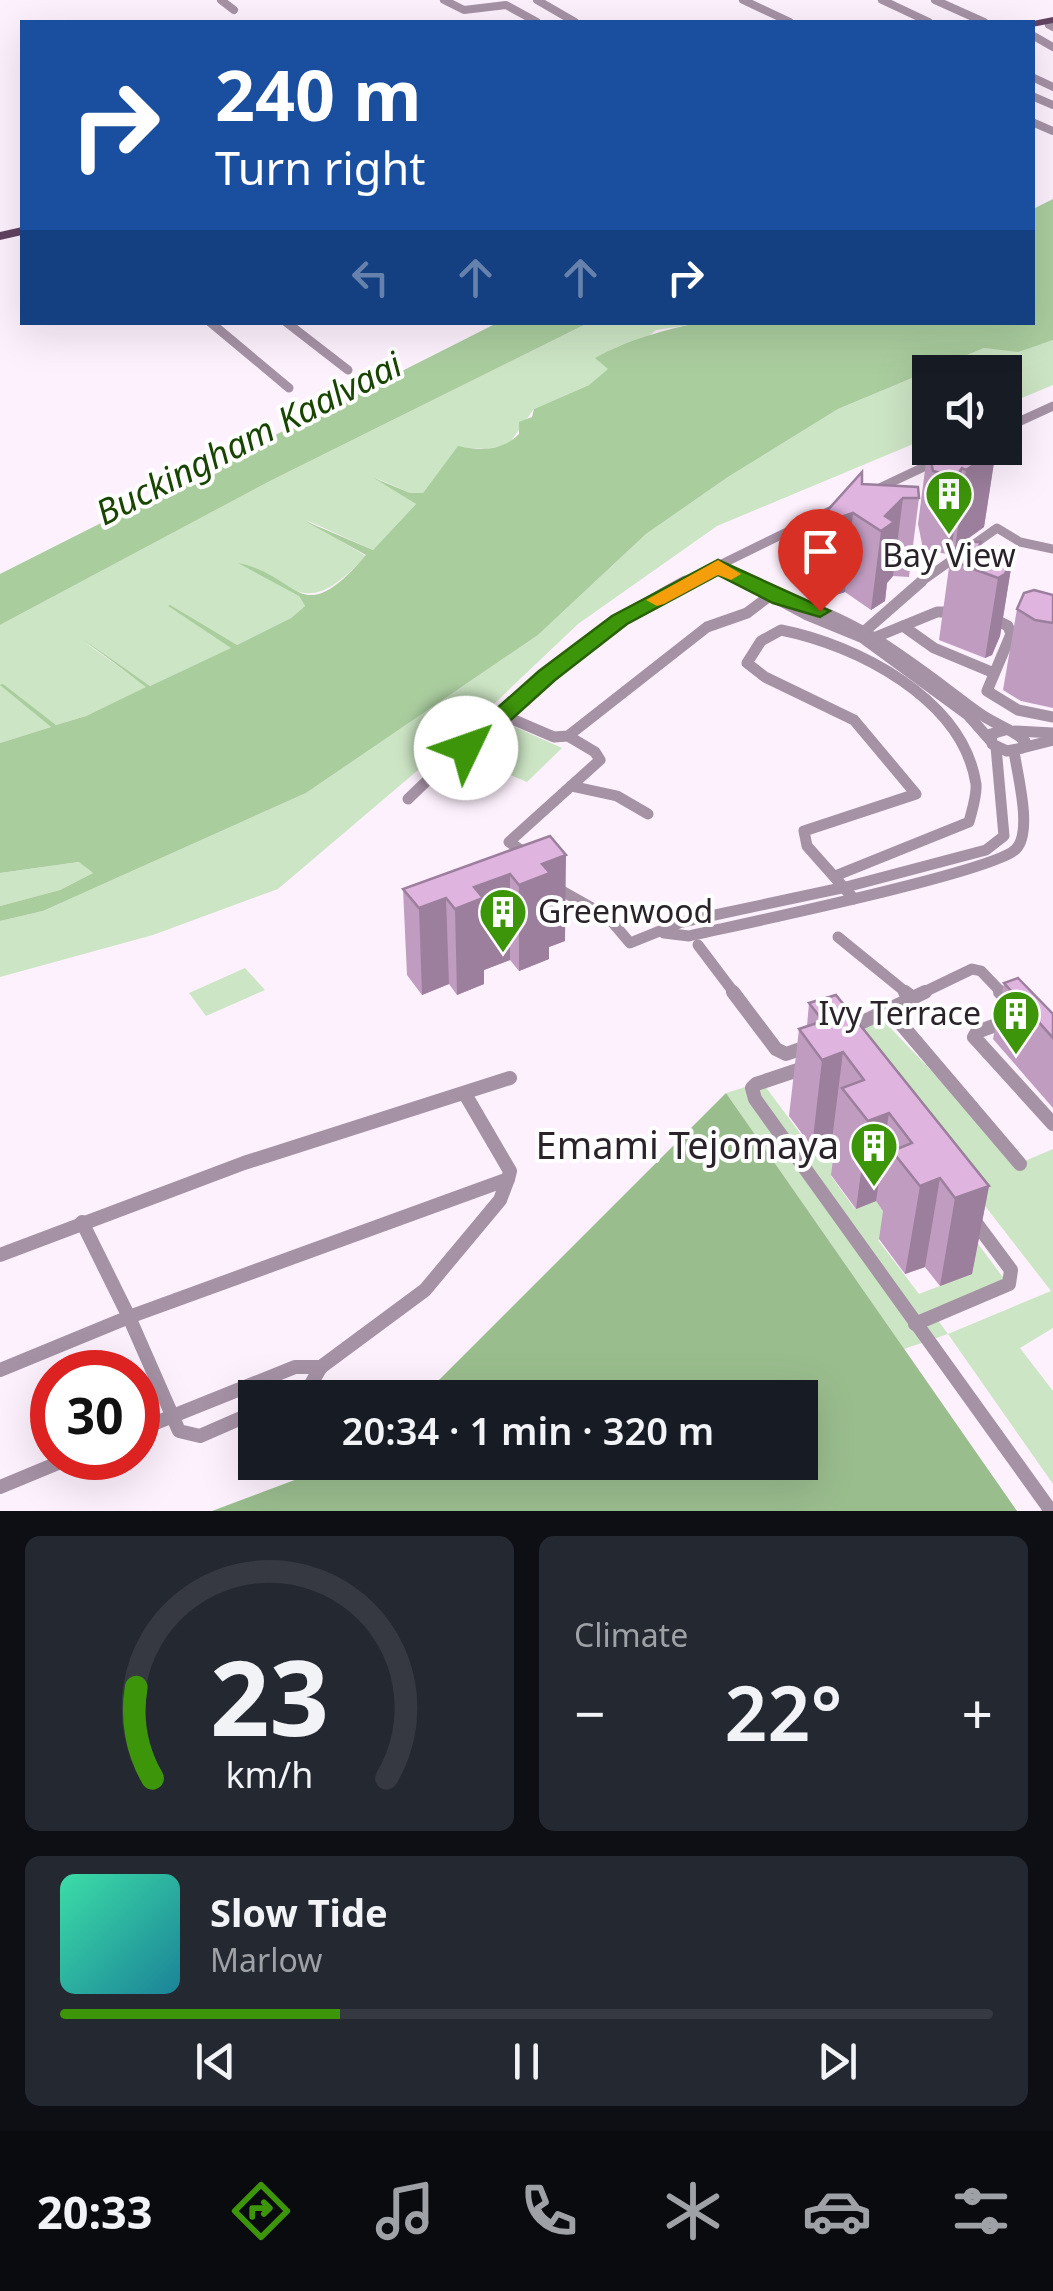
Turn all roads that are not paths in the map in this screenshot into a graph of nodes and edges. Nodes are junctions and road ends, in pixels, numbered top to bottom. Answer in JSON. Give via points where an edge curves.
{"nodes":[{"id":1,"x":221,"y":0,"type":"edge"},
{"id":2,"x":444,"y":0,"type":"edge"},
{"id":3,"x":537,"y":0,"type":"edge"},
{"id":4,"x":743,"y":0,"type":"edge"},
{"id":5,"x":882,"y":0,"type":"edge"},
{"id":6,"x":936,"y":0,"type":"edge"},
{"id":7,"x":234,"y":10,"type":"dead end"},
{"id":8,"x":533,"y":20,"type":"edge"},
{"id":9,"x":572,"y":20,"type":"edge"},
{"id":10,"x":786,"y":20,"type":"edge"},
{"id":11,"x":925,"y":20,"type":"edge"},
{"id":12,"x":980,"y":20,"type":"edge"},
{"id":13,"x":214,"y":325,"type":"edge"},
{"id":14,"x":290,"y":325,"type":"edge"},
{"id":15,"x":348,"y":370,"type":"dead end"},
{"id":16,"x":289,"y":388,"type":"dead end"},
{"id":17,"x":1053,"y":406,"type":"edge"},
{"id":18,"x":1022,"y":420,"type":"edge"},
{"id":19,"x":929,"y":465,"type":"edge"},
{"id":20,"x":1053,"y":548,"type":"edge"},
{"id":21,"x":718,"y":566,"type":"junction"},
{"id":22,"x":776,"y":596,"type":"junction"},
{"id":23,"x":903,"y":626,"type":"junction"},
{"id":24,"x":870,"y":636,"type":"junction"},
{"id":25,"x":1006,"y":650,"type":"junction"},
{"id":26,"x":1022,"y":654,"type":"edge"},
{"id":27,"x":994,"y":673,"type":"junction"},
{"id":28,"x":1053,"y":716,"type":"edge"},
{"id":29,"x":512,"y":719,"type":"dead end"},
{"id":30,"x":1007,"y":730,"type":"junction"},
{"id":31,"x":568,"y":736,"type":"junction"},
{"id":32,"x":1053,"y":736,"type":"edge"},
{"id":33,"x":993,"y":744,"type":"junction"},
{"id":34,"x":1018,"y":749,"type":"junction"},
{"id":35,"x":998,"y":781,"type":"junction"},
{"id":36,"x":1018,"y":784,"type":"junction"},
{"id":37,"x":570,"y":786,"type":"junction"},
{"id":38,"x":408,"y":799,"type":"dead end"},
{"id":39,"x":648,"y":814,"type":"dead end"},
{"id":40,"x":539,"y":869,"type":"edge"},
{"id":41,"x":835,"y":876,"type":"junction"},
{"id":42,"x":549,"y":881,"type":"edge"},
{"id":43,"x":850,"y":893,"type":"junction"},
{"id":44,"x":838,"y":936,"type":"dead end"},
{"id":45,"x":698,"y":945,"type":"dead end"},
{"id":46,"x":912,"y":998,"type":"junction"},
{"id":47,"x":890,"y":1010,"type":"junction"},
{"id":48,"x":827,"y":1060,"type":"edge"},
{"id":49,"x":510,"y":1078,"type":"dead end"},
{"id":50,"x":466,"y":1094,"type":"junction"},
{"id":51,"x":1053,"y":1124,"type":"edge"},
{"id":52,"x":1020,"y":1164,"type":"dead end"},
{"id":53,"x":508,"y":1179,"type":"junction"},
{"id":54,"x":957,"y":1199,"type":"edge"},
{"id":55,"x":82,"y":1222,"type":"junction"},
{"id":56,"x":0,"y":1254,"type":"edge"},
{"id":57,"x":129,"y":1317,"type":"junction"},
{"id":58,"x":915,"y":1324,"type":"junction"},
{"id":59,"x":321,"y":1367,"type":"junction"},
{"id":60,"x":0,"y":1370,"type":"edge"},
{"id":61,"x":313,"y":1380,"type":"edge"},
{"id":62,"x":171,"y":1416,"type":"junction"},
{"id":63,"x":238,"y":1419,"type":"edge"},
{"id":64,"x":160,"y":1421,"type":"edge"},
{"id":65,"x":30,"y":1475,"type":"edge"},
{"id":66,"x":0,"y":1487,"type":"edge"},
{"id":67,"x":1051,"y":1511,"type":"edge"}],
"edges":[{"from":1,"to":7,"type":"street"},
{"from":2,"to":8,"type":"street","via":[[464,10],[506,5]]},
{"from":3,"to":9,"type":"street"},
{"from":4,"to":10,"type":"street"},
{"from":5,"to":11,"type":"street"},
{"from":6,"to":12,"type":"street"},
{"from":13,"to":16,"type":"street"},
{"from":14,"to":15,"type":"street"},
{"from":17,"to":18,"type":"street"},
{"from":19,"to":21,"type":"street"},
{"from":20,"to":24,"type":"street","via":[[1020,542],[997,528],[900,597]]},
{"from":21,"to":22,"type":"street"},
{"from":21,"to":38,"type":"street","via":[[620,620]]},
{"from":22,"to":24,"type":"street"},
{"from":22,"to":31,"type":"street","via":[[707,628]]},
{"from":23,"to":24,"type":"street"},
{"from":23,"to":25,"type":"street","via":[[937,612],[976,612],[1008,626]]},
{"from":23,"to":27,"type":"street","via":[[934,648]]},
{"from":24,"to":30,"type":"street"},
{"from":24,"to":33,"type":"street","via":[[968,715]]},
{"from":25,"to":26,"type":"street"},
{"from":25,"to":27,"type":"street"},
{"from":27,"to":28,"type":"street","via":[[986,691],[1003,704]]},
{"from":29,"to":31,"type":"street"},
{"from":30,"to":32,"type":"street"},
{"from":30,"to":33,"type":"street","via":[[994,732]]},
{"from":30,"to":34,"type":"street","via":[[1024,738]]},
{"from":31,"to":37,"type":"street","via":[[600,760]]},
{"from":32,"to":34,"type":"street"},
{"from":33,"to":34,"type":"street"},
{"from":33,"to":35,"type":"street"},
{"from":34,"to":36,"type":"street"},
{"from":35,"to":36,"type":"street"},
{"from":35,"to":43,"type":"street","via":[[1001,842]]},
{"from":36,"to":43,"type":"street","via":[[1024,833],[1014,852],[963,871]]},
{"from":37,"to":39,"type":"street","via":[[617,796]]},
{"from":37,"to":40,"type":"street","via":[[509,842]]},
{"from":41,"to":41,"type":"street","via":[[970,822],[976,810],[969,749],[920,696],[845,646],[781,630],[761,641],[747,663],[854,720],[916,794],[804,831],[806,846]]},
{"from":41,"to":43,"type":"street"},
{"from":42,"to":43,"type":"street","via":[[608,917],[630,944],[682,922]]},
{"from":44,"to":46,"type":"street"},
{"from":45,"to":47,"type":"street","via":[[781,1053]]},
{"from":46,"to":47,"type":"street"},
{"from":46,"to":51,"type":"street","via":[[975,969],[1016,1018],[974,1037]]},
{"from":47,"to":52,"type":"street"},
{"from":48,"to":58,"type":"street","via":[[756,1084],[752,1093]]},
{"from":49,"to":50,"type":"street"},
{"from":50,"to":53,"type":"street","via":[[510,1171]]},
{"from":50,"to":55,"type":"street","via":[[244,1162]]},
{"from":53,"to":57,"type":"street"},
{"from":53,"to":59,"type":"street","via":[[500,1200],[425,1290]]},
{"from":54,"to":58,"type":"street","via":[[1012,1276],[1004,1288]]},
{"from":55,"to":56,"type":"street"},
{"from":55,"to":57,"type":"street"},
{"from":57,"to":60,"type":"street"},
{"from":57,"to":62,"type":"street"},
{"from":58,"to":67,"type":"street"},
{"from":59,"to":61,"type":"street"},
{"from":59,"to":62,"type":"street","via":[[296,1367]]},
{"from":62,"to":63,"type":"street","via":[[179,1431],[200,1436]]},
{"from":62,"to":64,"type":"street"},
{"from":65,"to":66,"type":"street"}]}
